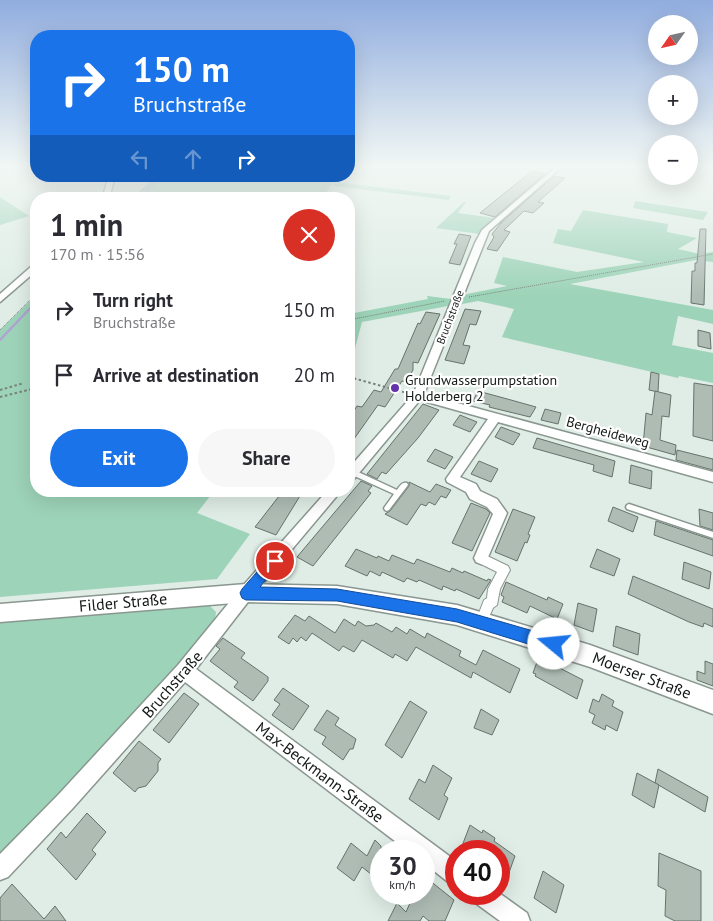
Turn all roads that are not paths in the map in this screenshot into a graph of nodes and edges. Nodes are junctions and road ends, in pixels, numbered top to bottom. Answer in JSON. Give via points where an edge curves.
{"nodes":[{"id":1,"x":509,"y":210,"type":"edge"},
{"id":2,"x":30,"y":272,"type":"edge"},
{"id":3,"x":0,"y":299,"type":"edge"},
{"id":4,"x":418,"y":396,"type":"junction"},
{"id":5,"x":495,"y":418,"type":"junction"},
{"id":6,"x":355,"y":468,"type":"edge"},
{"id":7,"x":355,"y":476,"type":"edge"},
{"id":8,"x":713,"y":477,"type":"edge"},
{"id":9,"x":405,"y":485,"type":"dead end"},
{"id":10,"x":398,"y":494,"type":"junction"},
{"id":11,"x":330,"y":497,"type":"edge"},
{"id":12,"x":630,"y":507,"type":"dead end"},
{"id":13,"x":386,"y":508,"type":"dead end"},
{"id":14,"x":713,"y":535,"type":"edge"},
{"id":15,"x":481,"y":558,"type":"joint"},
{"id":16,"x":246,"y":593,"type":"junction"},
{"id":17,"x":0,"y":613,"type":"edge"},
{"id":18,"x":485,"y":614,"type":"dead end"},
{"id":19,"x":184,"y":671,"type":"junction"},
{"id":20,"x":713,"y":702,"type":"edge"},
{"id":21,"x":445,"y":866,"type":"edge"},
{"id":22,"x":0,"y":869,"type":"edge"},
{"id":23,"x":497,"y":905,"type":"edge"},
{"id":24,"x":519,"y":921,"type":"edge"}],
"edges":[{"from":1,"to":4,"type":"street","name":"Bruchstraße","via":[[486,230],[479,243]]},
{"from":2,"to":3,"type":"street"},
{"from":4,"to":5,"type":"street","name":"Bergheideweg"},
{"from":4,"to":6,"type":"street","name":"Bruchstraße"},
{"from":5,"to":8,"type":"street","name":"Bergheideweg"},
{"from":5,"to":15,"type":"street","via":[[452,478],[492,503],[500,513]]},
{"from":7,"to":10,"type":"lane"},
{"from":9,"to":10,"type":"lane"},
{"from":10,"to":13,"type":"lane"},
{"from":11,"to":16,"type":"street","name":"Bruchstraße"},
{"from":12,"to":14,"type":"lane"},
{"from":15,"to":18,"type":"street","via":[[504,570],[494,589],[494,601],[488,604]]},
{"from":16,"to":17,"type":"street","name":"Filder Straße"},
{"from":16,"to":19,"type":"street","name":"Bruchstraße"},
{"from":16,"to":20,"type":"street","name":"Moerser Straße","via":[[337,595],[457,615],[590,656]]},
{"from":19,"to":21,"type":"street","name":"Max-Beckmann-Straße"},
{"from":19,"to":22,"type":"street","name":"Bruchstraße","via":[[66,802]]},
{"from":23,"to":24,"type":"street"}]}
